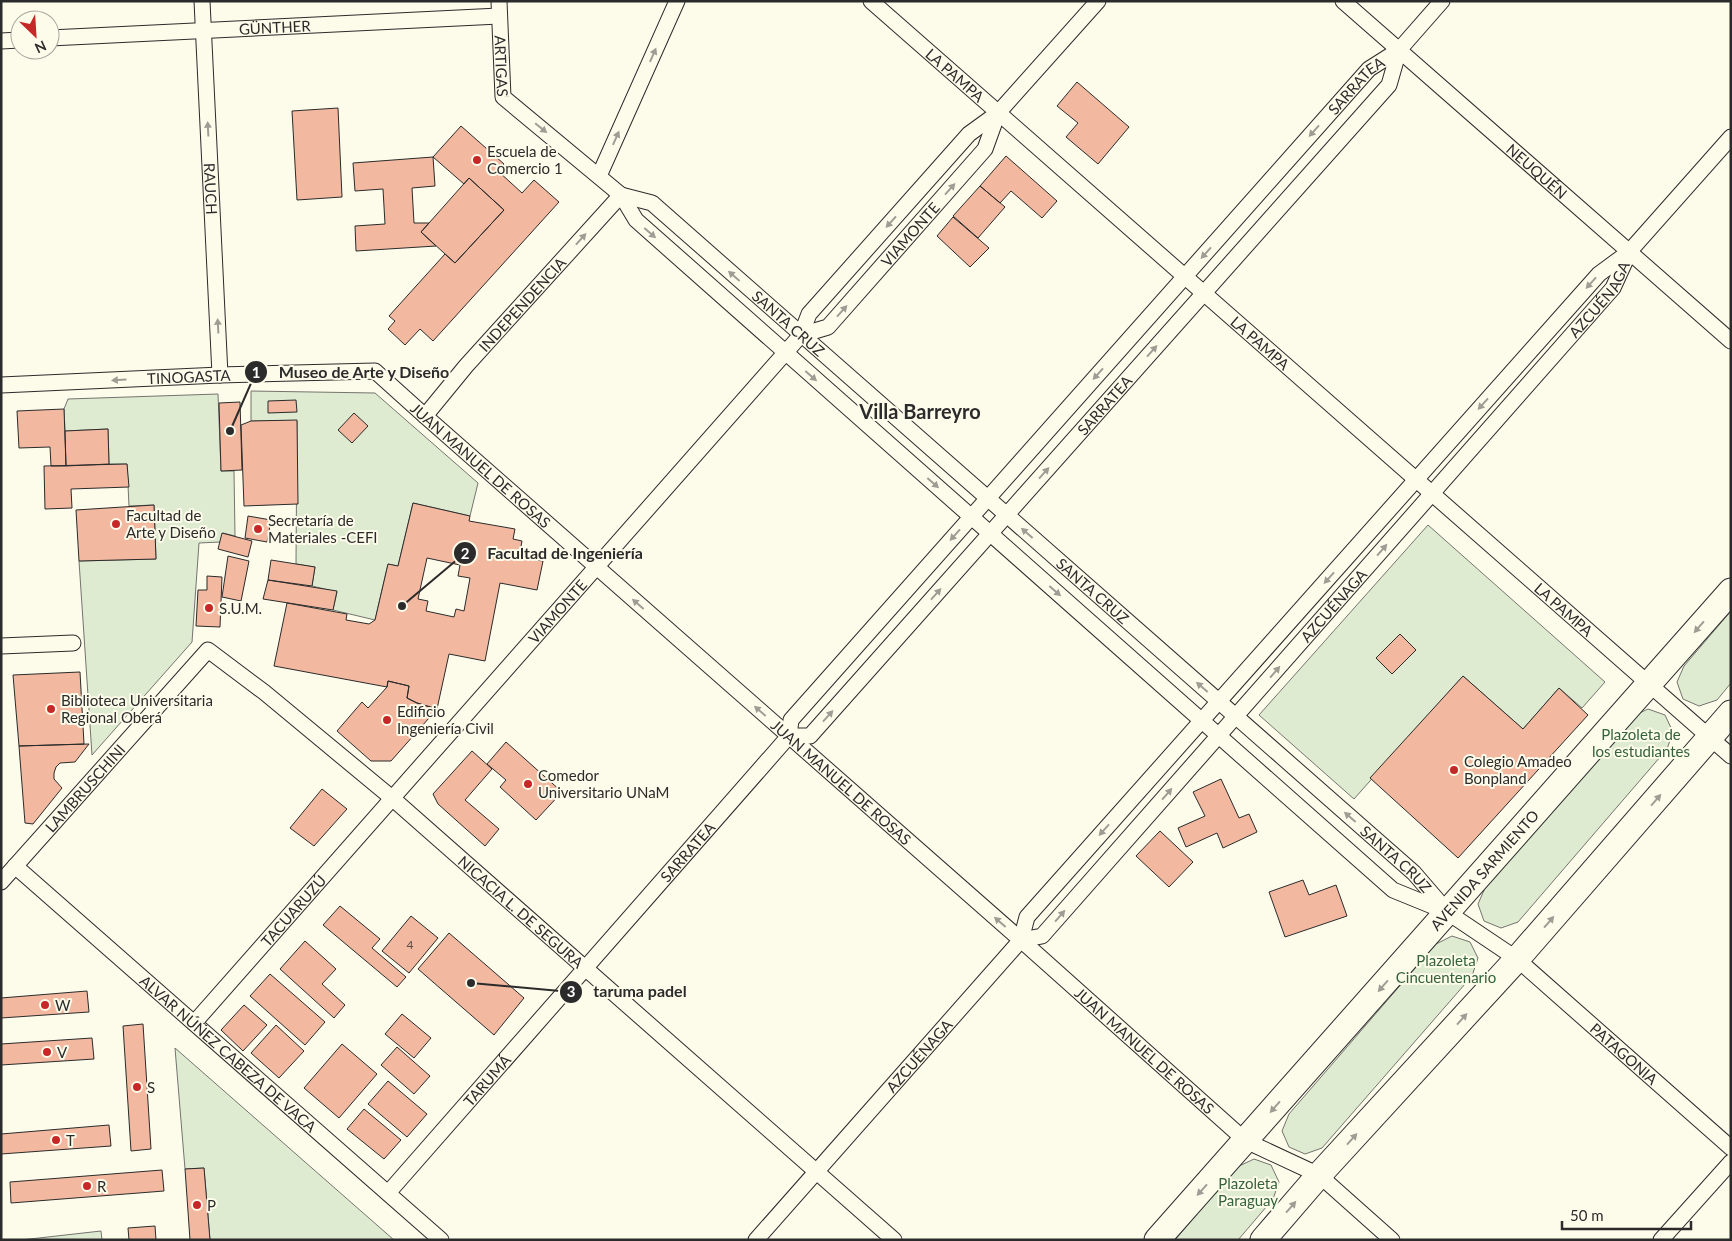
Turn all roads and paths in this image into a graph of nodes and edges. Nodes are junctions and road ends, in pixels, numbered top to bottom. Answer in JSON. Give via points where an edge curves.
{"nodes":[{"id":1,"x":202,"y":1,"type":"edge"},
{"id":2,"x":677,"y":1,"type":"edge"},
{"id":3,"x":871,"y":1,"type":"edge"},
{"id":4,"x":1098,"y":1,"type":"edge"},
{"id":5,"x":1343,"y":1,"type":"edge"},
{"id":6,"x":1442,"y":1,"type":"edge"},
{"id":7,"x":499,"y":9,"type":"edge"},
{"id":8,"x":203,"y":31,"type":"junction"},
{"id":9,"x":60,"y":38,"type":"edge"},
{"id":10,"x":1399,"y":50,"type":"junction"},
{"id":11,"x":998,"y":113,"type":"junction"},
{"id":12,"x":1731,"y":137,"type":"edge"},
{"id":13,"x":599,"y":176,"type":"junction"},
{"id":14,"x":621,"y":195,"type":"junction"},
{"id":15,"x":1629,"y":252,"type":"junction"},
{"id":16,"x":1185,"y":277,"type":"junction"},
{"id":17,"x":1204,"y":294,"type":"junction"},
{"id":18,"x":802,"y":334,"type":"junction"},
{"id":19,"x":1731,"y":341,"type":"edge"},
{"id":20,"x":785,"y":353,"type":"junction"},
{"id":21,"x":375,"y":371,"type":"joint"},
{"id":22,"x":220,"y":375,"type":"junction"},
{"id":23,"x":1,"y":385,"type":"edge"},
{"id":24,"x":425,"y":416,"type":"junction"},
{"id":25,"x":1416,"y":480,"type":"junction"},
{"id":26,"x":1432,"y":494,"type":"junction"},
{"id":27,"x":988,"y":499,"type":"junction"},
{"id":28,"x":1007,"y":515,"type":"junction"},
{"id":29,"x":971,"y":517,"type":"junction"},
{"id":30,"x":990,"y":534,"type":"junction"},
{"id":31,"x":596,"y":567,"type":"junction"},
{"id":32,"x":1731,"y":591,"type":"edge"},
{"id":33,"x":73,"y":643,"type":"dead end"},
{"id":34,"x":1,"y":646,"type":"edge"},
{"id":35,"x":208,"y":650,"type":"joint"},
{"id":36,"x":1650,"y":683,"type":"junction"},
{"id":37,"x":1219,"y":701,"type":"junction"},
{"id":38,"x":1731,"y":713,"type":"edge"},
{"id":39,"x":1236,"y":716,"type":"junction"},
{"id":40,"x":1202,"y":721,"type":"junction"},
{"id":41,"x":789,"y":736,"type":"junction"},
{"id":42,"x":1218,"y":736,"type":"junction"},
{"id":43,"x":1710,"y":737,"type":"junction"},
{"id":44,"x":1731,"y":756,"type":"edge"},
{"id":45,"x":392,"y":798,"type":"junction"},
{"id":46,"x":15,"y":866,"type":"junction"},
{"id":47,"x":1,"y":882,"type":"edge"},
{"id":48,"x":1447,"y":912,"type":"junction"},
{"id":49,"x":1021,"y":940,"type":"junction"},
{"id":50,"x":1517,"y":959,"type":"junction"},
{"id":51,"x":585,"y":967,"type":"junction"},
{"id":52,"x":194,"y":1023,"type":"junction"},
{"id":53,"x":1246,"y":1140,"type":"junction"},
{"id":54,"x":1731,"y":1148,"type":"edge"},
{"id":55,"x":1731,"y":1162,"type":"edge"},
{"id":56,"x":817,"y":1171,"type":"junction"},
{"id":57,"x":1320,"y":1175,"type":"junction"},
{"id":58,"x":388,"y":1193,"type":"junction"},
{"id":59,"x":441,"y":1240,"type":"edge"},
{"id":60,"x":756,"y":1240,"type":"edge"},
{"id":61,"x":894,"y":1240,"type":"edge"},
{"id":62,"x":1157,"y":1240,"type":"edge"},
{"id":63,"x":1263,"y":1240,"type":"edge"},
{"id":64,"x":1392,"y":1240,"type":"edge"},
{"id":65,"x":1661,"y":1240,"type":"edge"}],
"edges":[{"from":1,"to":8,"type":"street","name":"RAUCH"},
{"from":13,"to":2,"type":"street","one_way":true},
{"from":3,"to":11,"type":"street","name":"LA PAMPA"},
{"from":4,"to":11,"type":"street","name":"VIAMONTE"},
{"from":5,"to":10,"type":"street","name":"NEUQUÉN"},
{"from":6,"to":10,"type":"street","name":"SARRATEA"},
{"from":7,"to":8,"type":"street","name":"GÜNTHER"},
{"from":7,"to":13,"type":"street","name":"ARTIGAS","one_way":true,"via":[[503,97]]},
{"from":8,"to":9,"type":"street","name":"GÜNTHER"},
{"from":22,"to":8,"type":"street","name":"RAUCH","one_way":true},
{"from":10,"to":15,"type":"street","name":"NEUQUÉN"},
{"from":10,"to":16,"type":"street","name":"SARRATEA","one_way":true,"via":[[1369,69]]},
{"from":10,"to":17,"type":"street","name":"SARRATEA","via":[[1389,85]]},
{"from":11,"to":16,"type":"street","name":"LA PAMPA"},
{"from":11,"to":18,"type":"street","name":"VIAMONTE","one_way":true,"via":[[969,134],[809,314]]},
{"from":18,"to":11,"type":"street","name":"VIAMONTE","one_way":true,"via":[[828,326],[887,260],[985,149]]},
{"from":12,"to":15,"type":"street","name":"AZCUÉNAGA"},
{"from":13,"to":14,"type":"street","name":"SANTA CRUZ"},
{"from":18,"to":14,"type":"street","name":"SANTA CRUZ","one_way":true,"via":[[652,203]]},
{"from":14,"to":20,"type":"street","name":"SANTA CRUZ","one_way":true,"via":[[636,220]]},
{"from":24,"to":14,"type":"street","name":"INDEPENDENCIA","one_way":true,"via":[[466,366]]},
{"from":15,"to":19,"type":"street","name":"NEUQUÉN"},
{"from":15,"to":25,"type":"street","name":"AZCUÉNAGA","one_way":true,"via":[[1599,274]]},
{"from":15,"to":26,"type":"street","name":"AZCUÉNAGA","via":[[1612,288]]},
{"from":16,"to":17,"type":"street","name":"LA PAMPA"},
{"from":16,"to":27,"type":"street","name":"SARRATEA","one_way":true},
{"from":17,"to":25,"type":"street","name":"LA PAMPA"},
{"from":28,"to":17,"type":"street","name":"SARRATEA","one_way":true},
{"from":18,"to":20,"type":"street","name":"VIAMONTE"},
{"from":18,"to":27,"type":"street","name":"SANTA CRUZ"},
{"from":20,"to":29,"type":"street","name":"SANTA CRUZ","one_way":true},
{"from":20,"to":31,"type":"street","name":"VIAMONTE"},
{"from":21,"to":22,"type":"street","name":"TINOGASTA"},
{"from":21,"to":24,"type":"street","name":"JUAN MANUEL DE ROSAS"},
{"from":22,"to":23,"type":"street","name":"TINOGASTA","one_way":true},
{"from":24,"to":31,"type":"street","name":"JUAN MANUEL DE ROSAS"},
{"from":25,"to":26,"type":"street","name":"LA PAMPA"},
{"from":25,"to":37,"type":"street","name":"AZCUÉNAGA","one_way":true},
{"from":26,"to":36,"type":"street","name":"LA PAMPA"},
{"from":39,"to":26,"type":"street","name":"AZCUÉNAGA","one_way":true},
{"from":27,"to":28,"type":"street","name":"SANTA CRUZ"},
{"from":27,"to":29,"type":"street","name":"SARRATEA"},
{"from":28,"to":30,"type":"street","name":"SARRATEA"},
{"from":37,"to":28,"type":"street","name":"SANTA CRUZ","one_way":true},
{"from":29,"to":30,"type":"street","name":"SANTA CRUZ"},
{"from":29,"to":41,"type":"street","name":"SARRATEA","one_way":true,"via":[[791,720]]},
{"from":30,"to":40,"type":"street","name":"SANTA CRUZ","one_way":true},
{"from":41,"to":30,"type":"street","name":"SARRATEA","one_way":true,"via":[[810,736]]},
{"from":41,"to":31,"type":"street","name":"JUAN MANUEL DE ROSAS","one_way":true},
{"from":31,"to":45,"type":"street","name":"VIAMONTE"},
{"from":32,"to":36,"type":"main road","name":"AVENIDA SARMIENTO","one_way":true},
{"from":33,"to":34,"type":"street"},
{"from":35,"to":45,"type":"street","name":"NICACIA L. DE SEGURA"},
{"from":35,"to":46,"type":"street","name":"LAMBRUSCHINI"},
{"from":36,"to":43,"type":"street","name":"LA PAMPA"},
{"from":36,"to":48,"type":"main road","name":"AVENIDA SARMIENTO"},
{"from":37,"to":39,"type":"street","name":"SANTA CRUZ"},
{"from":37,"to":40,"type":"street","name":"AZCUÉNAGA"},
{"from":38,"to":43,"type":"main road"},
{"from":39,"to":42,"type":"street","name":"AZCUÉNAGA"},
{"from":48,"to":39,"type":"street","name":"SANTA CRUZ","one_way":true,"via":[[1414,873]]},
{"from":40,"to":42,"type":"street","name":"SANTA CRUZ"},
{"from":40,"to":49,"type":"street","name":"AZCUÉNAGA","one_way":true,"via":[[1027,917]]},
{"from":49,"to":41,"type":"street","name":"JUAN MANUEL DE ROSAS","one_way":true},
{"from":41,"to":51,"type":"street","name":"SARRATEA"},
{"from":42,"to":48,"type":"street","name":"SANTA CRUZ","via":[[1394,890]]},
{"from":49,"to":42,"type":"street","name":"AZCUÉNAGA","one_way":true,"via":[[1042,936]]},
{"from":43,"to":44,"type":"street","name":"LA PAMPA"},
{"from":50,"to":43,"type":"main road","one_way":true},
{"from":45,"to":51,"type":"street","name":"NICACIA L. DE SEGURA"},
{"from":45,"to":52,"type":"street","name":"TACUARUZÚ"},
{"from":46,"to":47,"type":"street","name":"LAMBRUSCHINI"},
{"from":46,"to":52,"type":"street","name":"ALVAR NÚÑEZ CABEZA DE VACA"},
{"from":48,"to":50,"type":"street","name":"PATAGONIA"},
{"from":48,"to":53,"type":"main road","name":"AVENIDA SARMIENTO","one_way":true},
{"from":49,"to":53,"type":"street","name":"JUAN MANUEL DE ROSAS"},
{"from":49,"to":56,"type":"street","name":"AZCUÉNAGA"},
{"from":50,"to":54,"type":"street","name":"PATAGONIA"},
{"from":57,"to":50,"type":"main road","one_way":true},
{"from":51,"to":56,"type":"street","name":"NICACIA L. DE SEGURA"},
{"from":51,"to":58,"type":"street","name":"TARUMÁ"},
{"from":52,"to":58,"type":"street","name":"ALVAR NÚÑEZ CABEZA DE VACA"},
{"from":53,"to":57,"type":"street","name":"JUAN MANUEL DE ROSAS"},
{"from":53,"to":62,"type":"main road","name":"AVENIDA SARMIENTO","one_way":true},
{"from":55,"to":65,"type":"street"},
{"from":56,"to":60,"type":"street","name":"AZCUÉNAGA"},
{"from":56,"to":61,"type":"street","name":"NICACIA L. DE SEGURA"},
{"from":63,"to":57,"type":"main road","one_way":true},
{"from":57,"to":64,"type":"street","name":"JUAN MANUEL DE ROSAS"},
{"from":58,"to":59,"type":"street","name":"ALVAR NÚÑEZ CABEZA DE VACA"}]}
